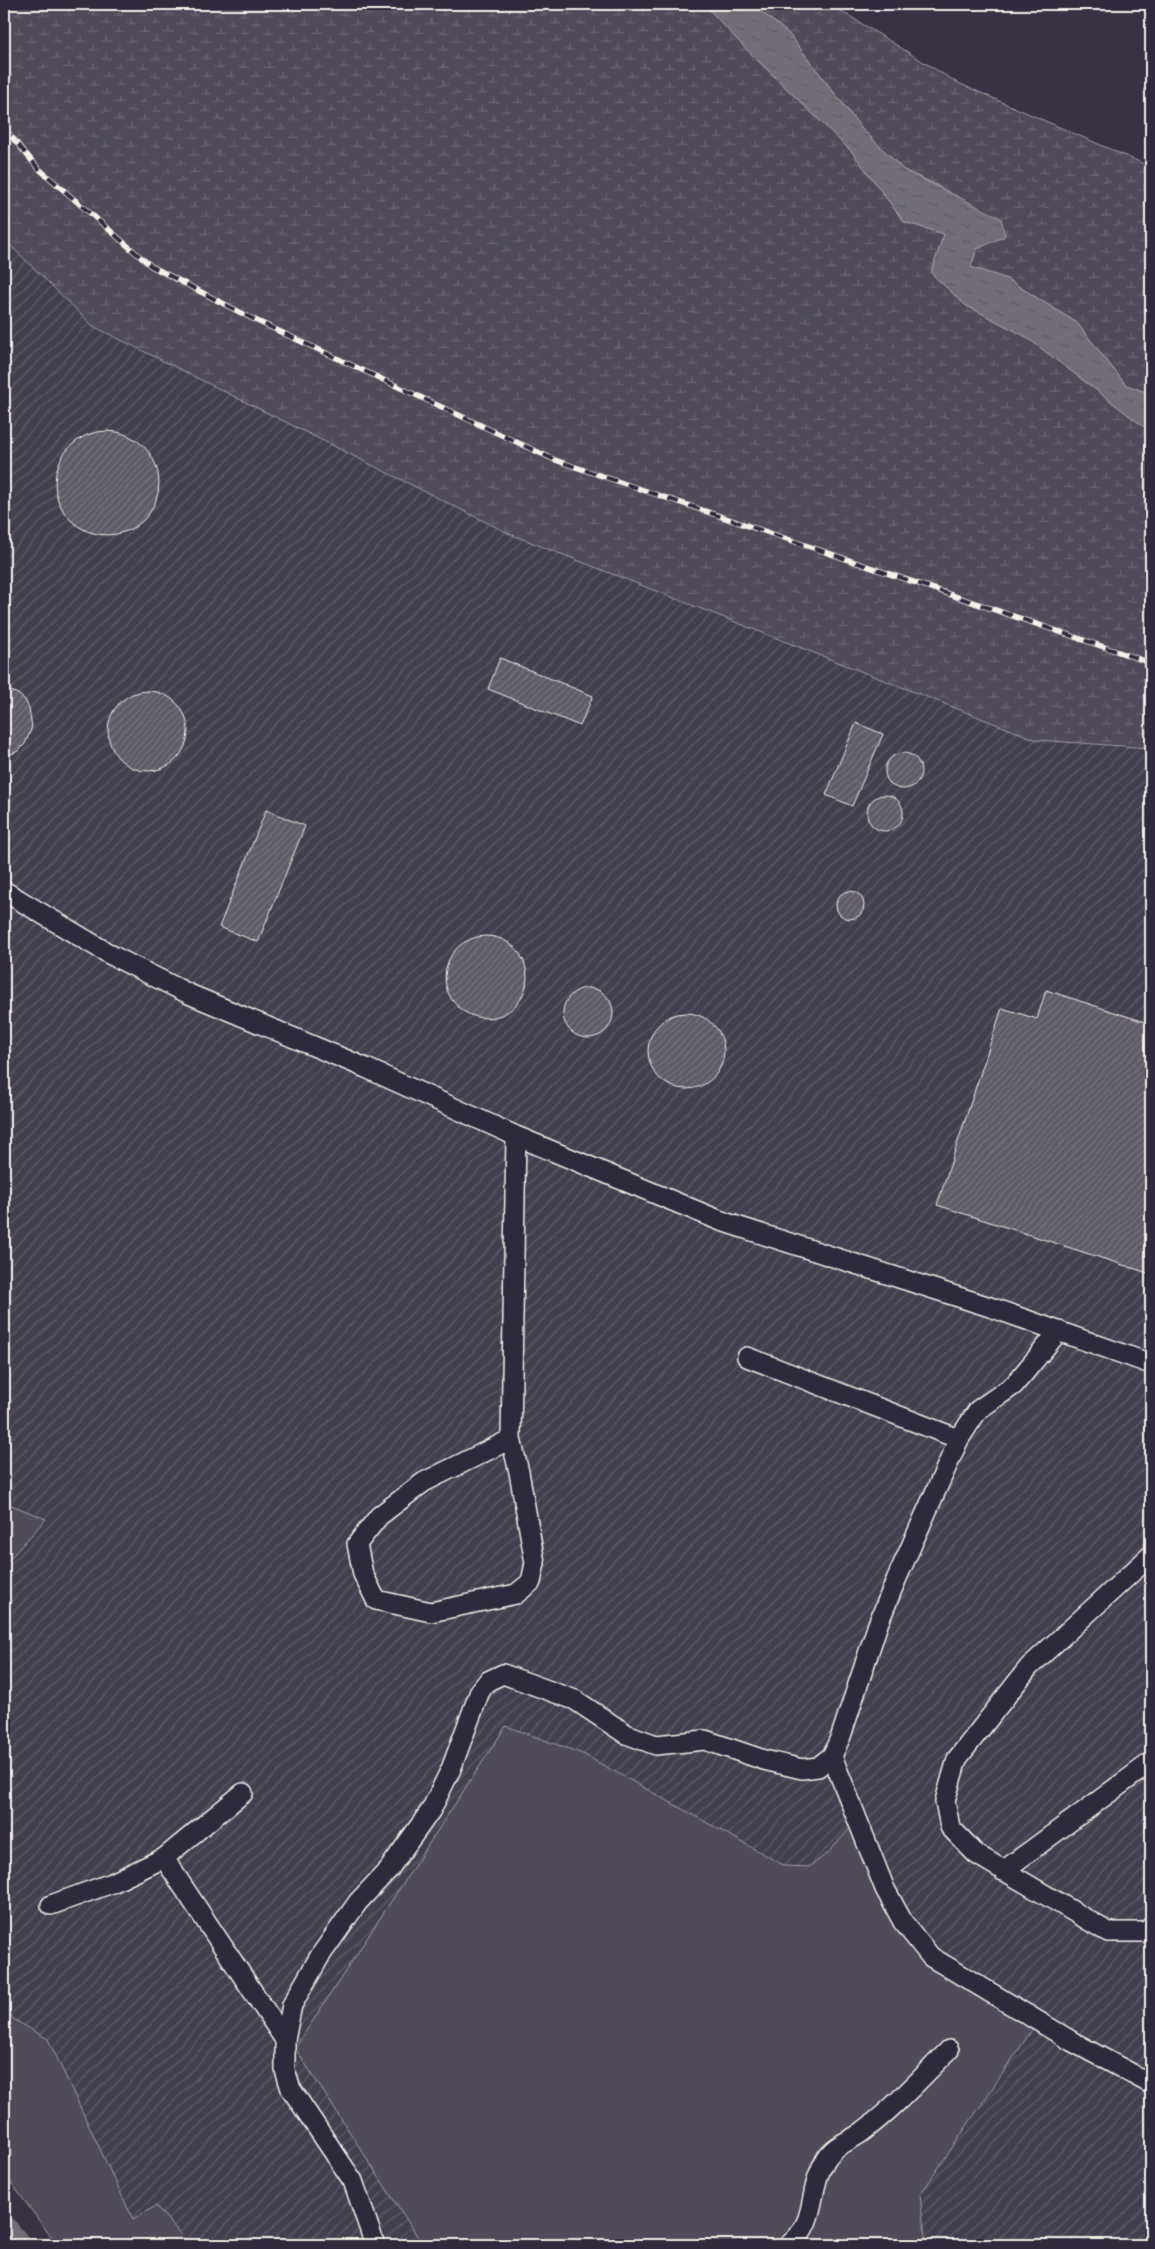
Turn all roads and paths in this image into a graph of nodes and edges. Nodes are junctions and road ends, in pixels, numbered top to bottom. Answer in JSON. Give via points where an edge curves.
{"nodes":[{"id":1,"x":4,"y":891,"type":"edge"},
{"id":2,"x":516,"y":1136,"type":"junction"},
{"id":3,"x":1059,"y":1331,"type":"junction"},
{"id":4,"x":747,"y":1358,"type":"dead end"},
{"id":5,"x":1151,"y":1364,"type":"edge"},
{"id":6,"x":959,"y":1439,"type":"junction"},
{"id":7,"x":511,"y":1440,"type":"junction"},
{"id":8,"x":1151,"y":1555,"type":"edge"},
{"id":9,"x":832,"y":1756,"type":"junction"},
{"id":10,"x":1151,"y":1762,"type":"edge"},
{"id":11,"x":243,"y":1793,"type":"dead end"},
{"id":12,"x":164,"y":1858,"type":"junction"},
{"id":13,"x":1003,"y":1870,"type":"junction"},
{"id":14,"x":52,"y":1905,"type":"dead end"},
{"id":15,"x":1151,"y":1927,"type":"edge"},
{"id":16,"x":285,"y":2040,"type":"junction"},
{"id":17,"x":949,"y":2050,"type":"dead end"},
{"id":18,"x":1151,"y":2084,"type":"edge"},
{"id":19,"x":375,"y":2245,"type":"edge"},
{"id":20,"x":788,"y":2245,"type":"edge"}],
"edges":[{"from":1,"to":2,"type":"street","via":[[111,955],[189,994],[376,1072]]},
{"from":2,"to":3,"type":"street","via":[[722,1221]]},
{"from":2,"to":7,"type":"street"},
{"from":3,"to":5,"type":"street"},
{"from":3,"to":6,"type":"street","via":[[1014,1385],[978,1410]]},
{"from":4,"to":6,"type":"street"},
{"from":6,"to":9,"type":"street","via":[[878,1624]]},
{"from":7,"to":7,"type":"street","via":[[535,1563],[531,1582],[516,1594],[432,1612],[376,1600],[363,1574],[358,1544],[379,1516],[424,1482]]},
{"from":8,"to":13,"type":"street","via":[[1029,1667],[957,1759],[945,1800],[950,1827],[976,1854]]},
{"from":9,"to":16,"type":"street","via":[[818,1767],[802,1768],[764,1760],[705,1740],[656,1745],[626,1734],[575,1700],[504,1674],[488,1681],[480,1691],[451,1769],[431,1810],[320,1956],[292,2005]]},
{"from":9,"to":18,"type":"street","via":[[885,1889],[903,1922],[931,1957],[1073,2042]]},
{"from":10,"to":13,"type":"street"},
{"from":11,"to":12,"type":"street"},
{"from":12,"to":14,"type":"street","via":[[112,1883]]},
{"from":12,"to":16,"type":"street"},
{"from":13,"to":15,"type":"street","via":[[1108,1932],[1146,1932]]},
{"from":16,"to":19,"type":"street","via":[[285,2070],[291,2089],[353,2182]]},
{"from":17,"to":20,"type":"street","via":[[861,2133],[833,2149],[818,2179],[807,2226],[800,2237]]}]}
